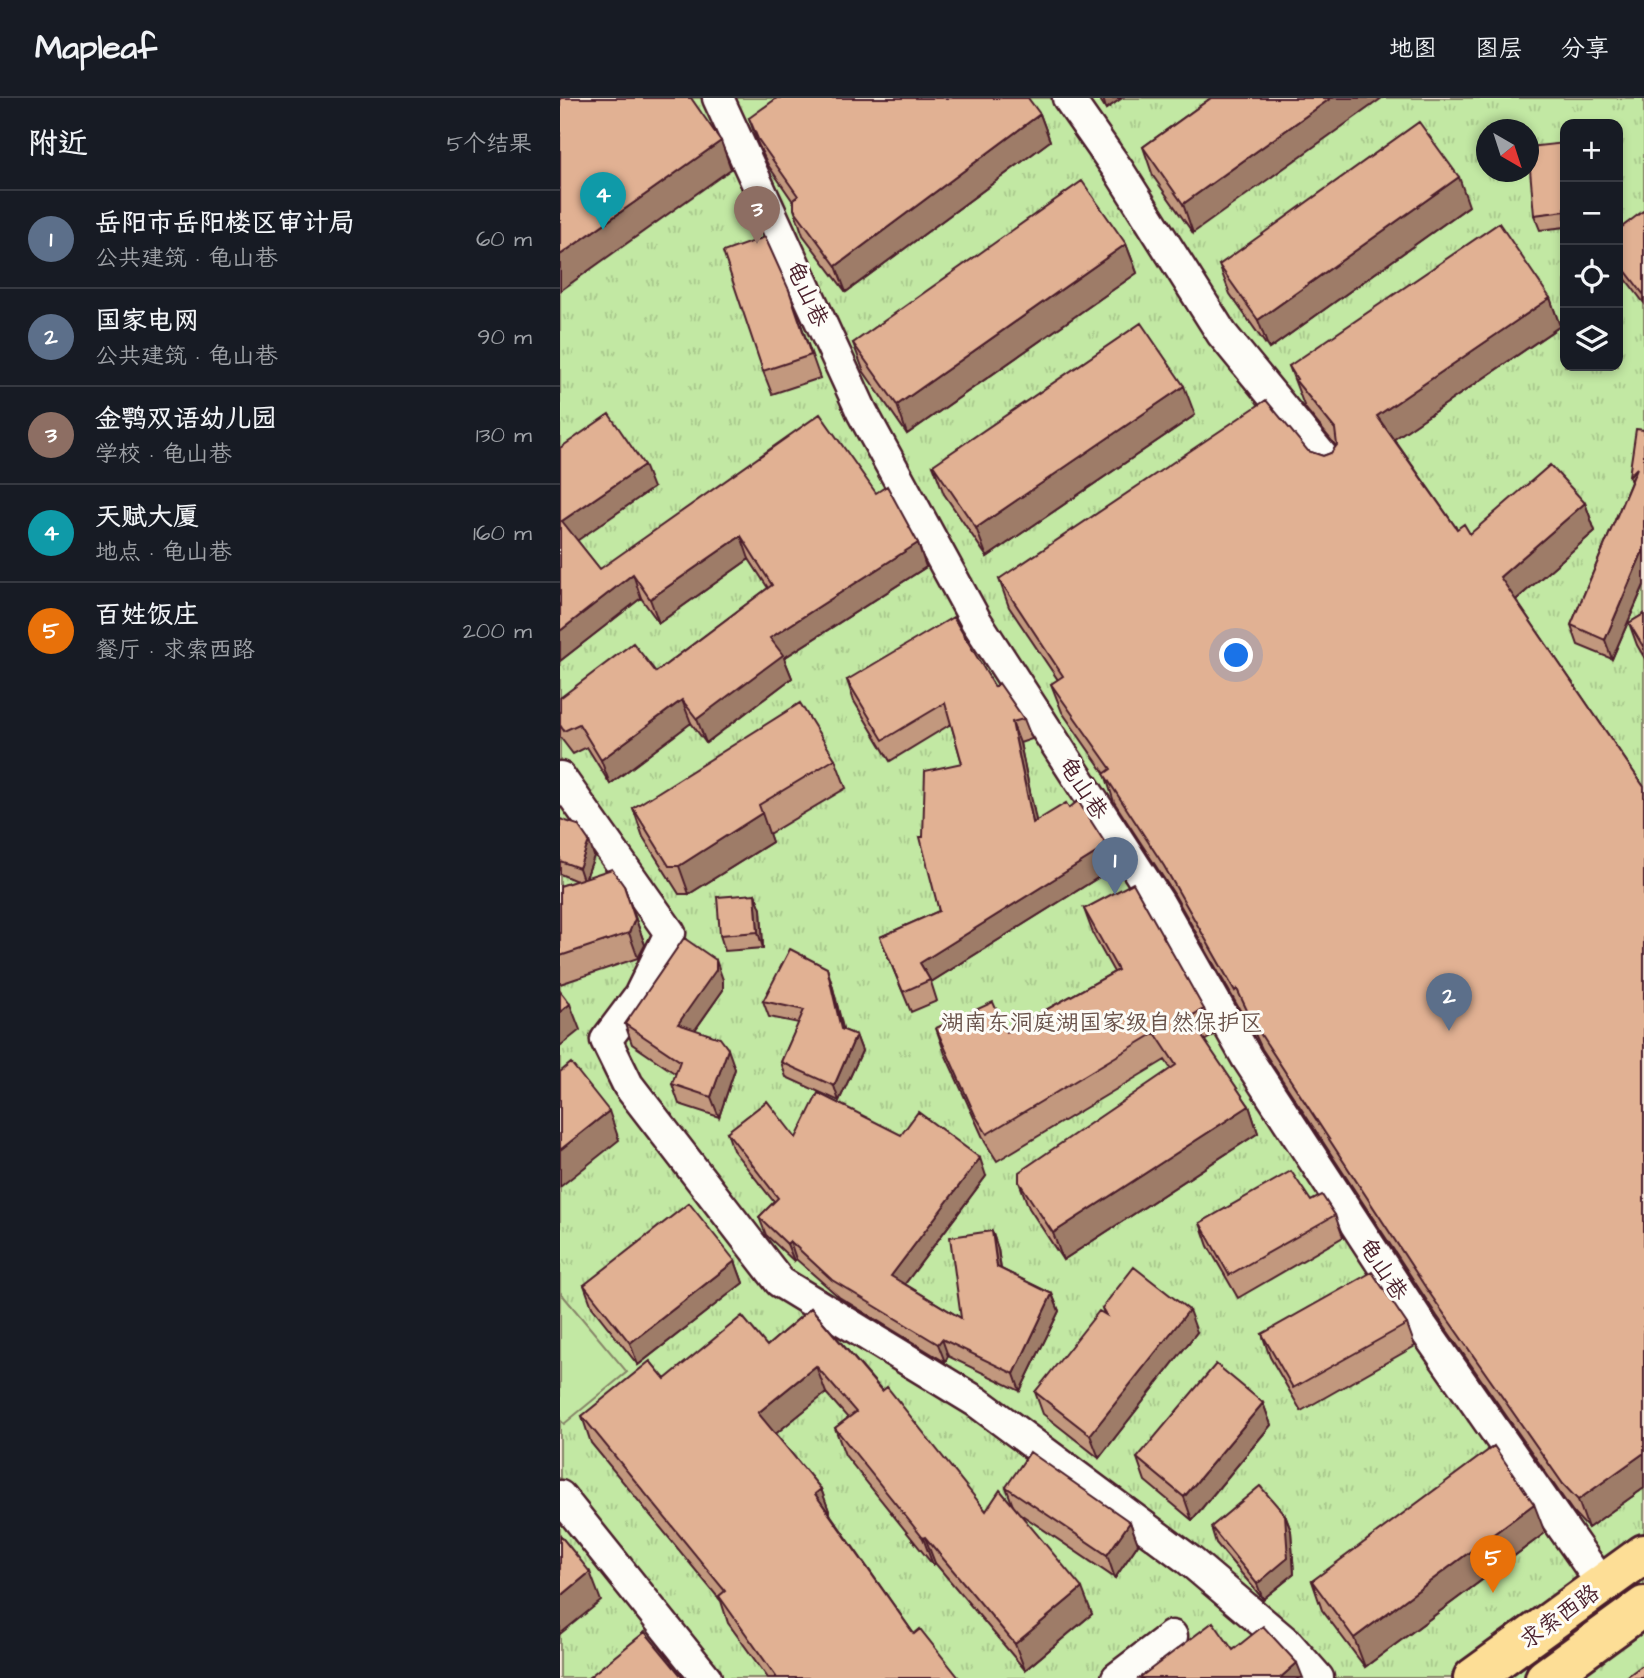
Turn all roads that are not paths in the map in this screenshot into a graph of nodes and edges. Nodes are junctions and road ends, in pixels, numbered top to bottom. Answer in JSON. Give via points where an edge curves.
{"nodes":[{"id":1,"x":718,"y":98,"type":"edge"},
{"id":2,"x":1068,"y":98,"type":"edge"},
{"id":3,"x":1331,"y":467,"type":"edge"},
{"id":4,"x":560,"y":777,"type":"edge"},
{"id":5,"x":560,"y":1496,"type":"edge"},
{"id":6,"x":1644,"y":1554,"type":"edge"},
{"id":7,"x":1602,"y":1584,"type":"junction"},
{"id":8,"x":1644,"y":1606,"type":"edge"},
{"id":9,"x":1172,"y":1636,"type":"dead end"},
{"id":10,"x":705,"y":1678,"type":"edge"},
{"id":11,"x":1117,"y":1678,"type":"edge"},
{"id":12,"x":1318,"y":1678,"type":"edge"},
{"id":13,"x":1473,"y":1678,"type":"edge"},
{"id":14,"x":1545,"y":1678,"type":"edge"}],
"edges":[{"from":1,"to":7,"type":"street","name":"龟山巷","via":[[862,412],[976,621],[1159,903],[1262,1082],[1422,1326]]},
{"from":2,"to":3,"type":"street","via":[[1222,334]]},
{"from":4,"to":12,"type":"street","via":[[670,933],[639,996],[606,1040],[628,1085],[780,1282],[977,1402],[1189,1560],[1288,1644]]},
{"from":5,"to":10,"type":"street"},
{"from":6,"to":7,"type":"main road","name":"求索西路"},
{"from":7,"to":13,"type":"main road","name":"求索西路"},
{"from":8,"to":14,"type":"main road","name":"求索西路"},
{"from":9,"to":11,"type":"street"}]}
